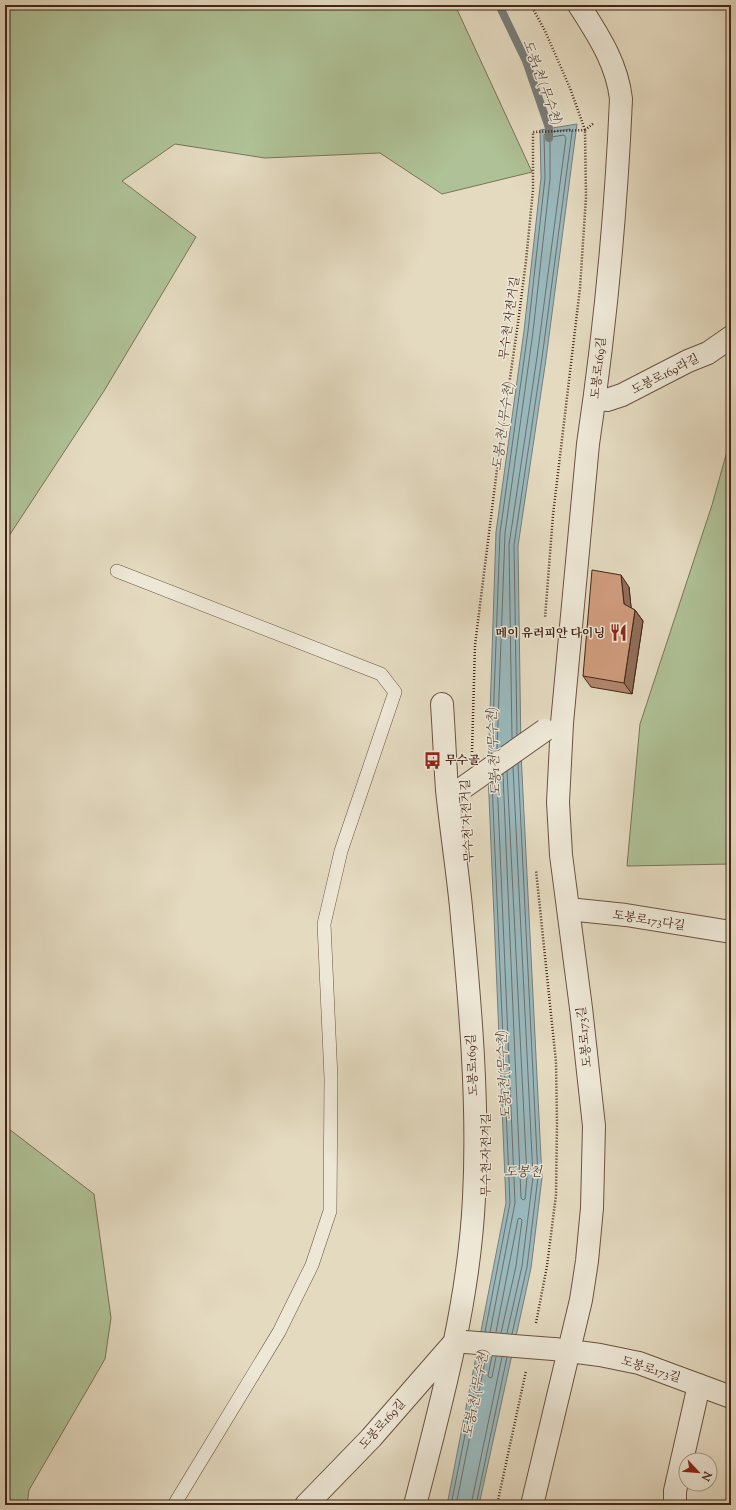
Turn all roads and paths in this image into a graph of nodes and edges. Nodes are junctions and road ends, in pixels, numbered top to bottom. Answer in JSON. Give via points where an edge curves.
{"nodes":[{"id":1,"x":531,"y":5,"type":"edge"},
{"id":2,"x":579,"y":5,"type":"edge"},
{"id":3,"x":731,"y":337,"type":"edge"},
{"id":4,"x":595,"y":398,"type":"junction"},
{"id":5,"x":117,"y":571,"type":"dead end"},
{"id":6,"x":442,"y":704,"type":"dead end"},
{"id":7,"x":553,"y":726,"type":"junction"},
{"id":8,"x":472,"y":756,"type":"dead end"},
{"id":9,"x":456,"y":788,"type":"junction"},
{"id":10,"x":568,"y":909,"type":"junction"},
{"id":11,"x":731,"y":932,"type":"edge"},
{"id":12,"x":460,"y":1341,"type":"junction"},
{"id":13,"x":561,"y":1350,"type":"junction"},
{"id":14,"x":699,"y":1385,"type":"junction"},
{"id":15,"x":731,"y":1397,"type":"edge"},
{"id":16,"x":174,"y":1505,"type":"edge"},
{"id":17,"x":306,"y":1505,"type":"edge"},
{"id":18,"x":415,"y":1505,"type":"edge"},
{"id":19,"x":532,"y":1505,"type":"edge"},
{"id":20,"x":674,"y":1505,"type":"edge"}],
"edges":[{"from":1,"to":8,"type":"path","name":"무수천 자전거길","via":[[570,88],[585,130],[533,132],[533,190],[526,261],[474,645]]},
{"from":2,"to":4,"type":"street","name":"도봉로169길","via":[[613,66],[621,99],[617,180]]},
{"from":3,"to":4,"type":"street","name":"도봉로169라길","via":[[708,353],[622,395],[607,400]]},
{"from":4,"to":7,"type":"street","name":"도봉로169길"},
{"from":5,"to":16,"type":"lane","via":[[382,674],[395,692],[341,851],[324,924],[331,1078],[330,1211],[312,1265],[279,1332]]},
{"from":6,"to":9,"type":"street","name":"도봉로169길"},
{"from":7,"to":9,"type":"street","bridge":true},
{"from":7,"to":10,"type":"street","name":"도봉로173길","via":[[561,855]]},
{"from":9,"to":12,"type":"street","name":"도봉로169길","via":[[461,906],[474,1078],[476,1154],[470,1254]]},
{"from":10,"to":11,"type":"street","name":"도봉로173다길","via":[[626,915]]},
{"from":10,"to":13,"type":"street","name":"도봉로173길","via":[[594,1126],[592,1208],[587,1261],[581,1300]]},
{"from":12,"to":13,"type":"street","bridge":true},
{"from":12,"to":17,"type":"street","name":"도봉로169길"},
{"from":12,"to":18,"type":"street","name":"도봉로169길"},
{"from":13,"to":14,"type":"street","name":"도봉로173길","via":[[639,1363]]},
{"from":13,"to":19,"type":"street","name":"도봉로173길"},
{"from":14,"to":15,"type":"street","name":"도봉로173길"},
{"from":14,"to":20,"type":"street"}]}
